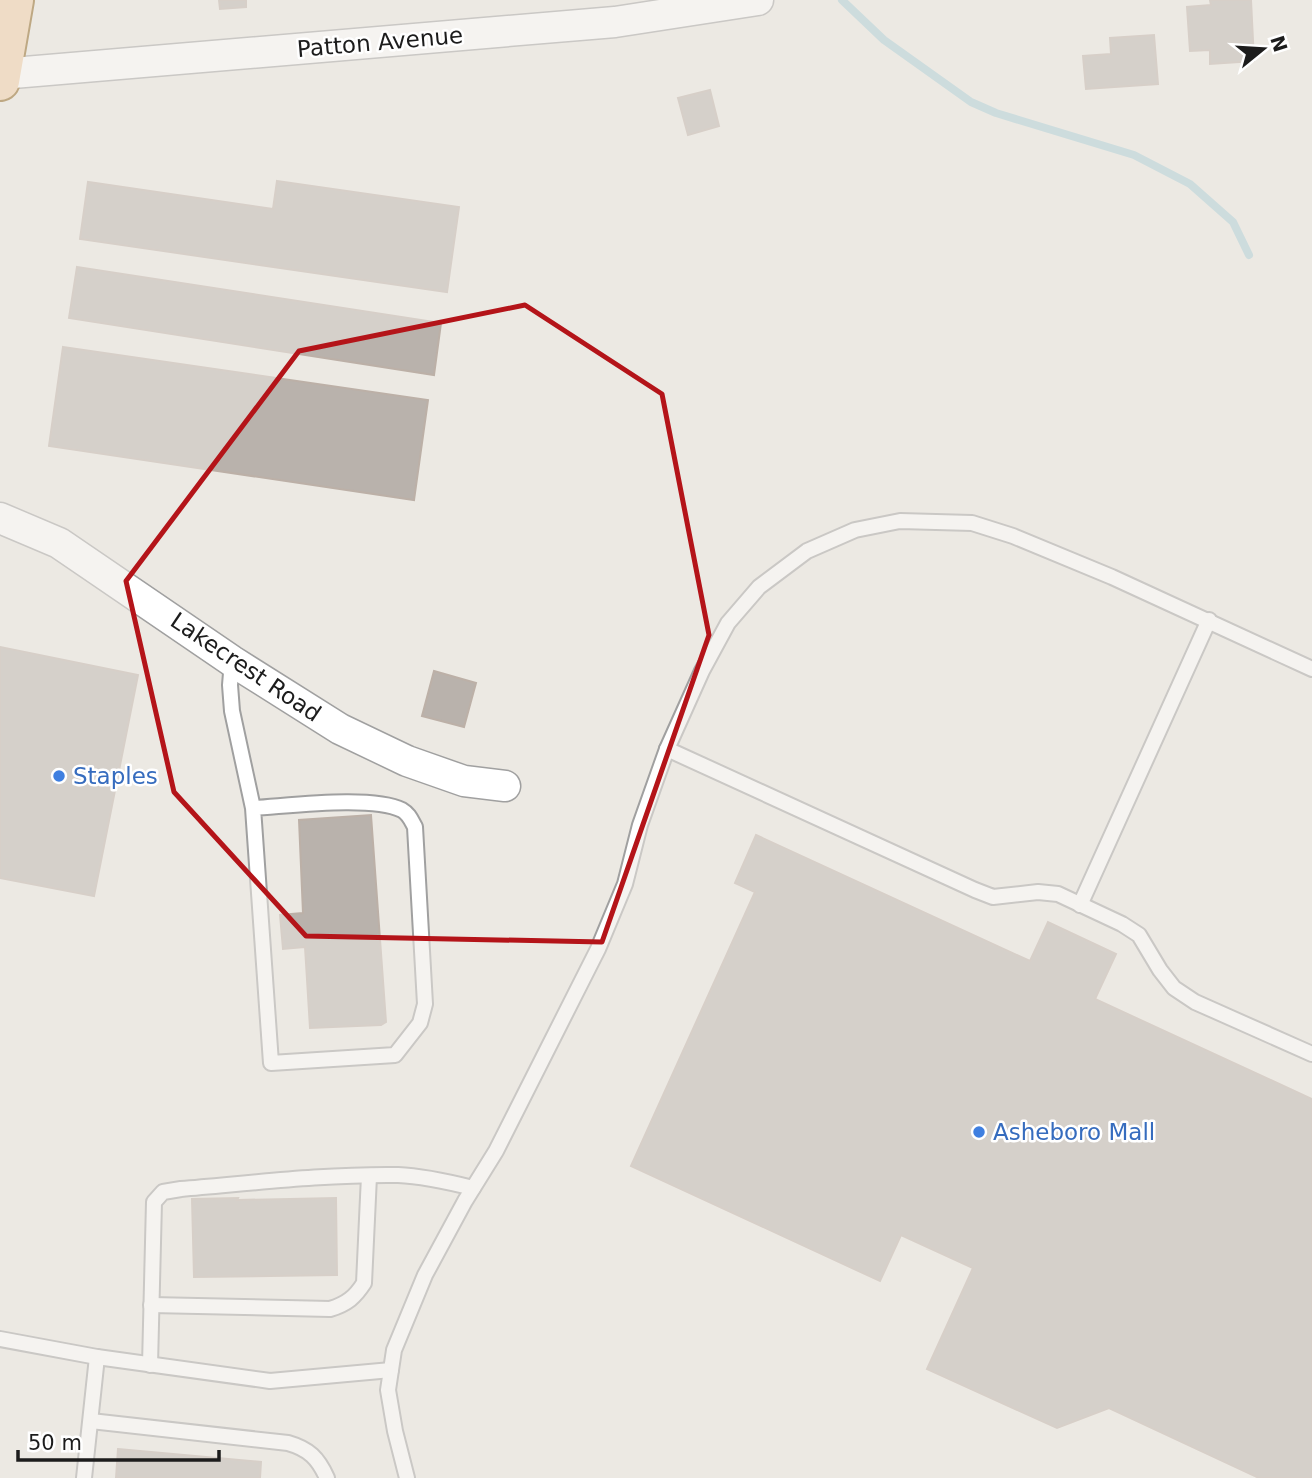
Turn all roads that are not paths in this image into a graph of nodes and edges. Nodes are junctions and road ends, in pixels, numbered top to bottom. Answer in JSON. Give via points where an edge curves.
{"nodes":[{"id":1,"x":14,"y":0,"type":"edge"},
{"id":2,"x":758,"y":0,"type":"edge"},
{"id":3,"x":617,"y":11,"type":"edge"},
{"id":4,"x":1,"y":78,"type":"edge"},
{"id":5,"x":0,"y":518,"type":"edge"},
{"id":6,"x":1209,"y":620,"type":"junction"},
{"id":7,"x":233,"y":660,"type":"junction"},
{"id":8,"x":1312,"y":669,"type":"edge"},
{"id":9,"x":667,"y":749,"type":"junction"},
{"id":10,"x":505,"y":786,"type":"dead end"},
{"id":11,"x":253,"y":808,"type":"junction"},
{"id":12,"x":1080,"y":905,"type":"junction"},
{"id":13,"x":1312,"y":1054,"type":"edge"},
{"id":14,"x":369,"y":1176,"type":"junction"},
{"id":15,"x":473,"y":1188,"type":"junction"},
{"id":16,"x":151,"y":1305,"type":"junction"},
{"id":17,"x":0,"y":1339,"type":"edge"},
{"id":18,"x":97,"y":1357,"type":"junction"},
{"id":19,"x":150,"y":1365,"type":"junction"},
{"id":20,"x":391,"y":1370,"type":"junction"},
{"id":21,"x":90,"y":1421,"type":"junction"},
{"id":22,"x":84,"y":1478,"type":"edge"},
{"id":23,"x":327,"y":1478,"type":"edge"},
{"id":24,"x":407,"y":1478,"type":"edge"}],
"edges":[{"from":1,"to":4,"type":"main road"},
{"from":2,"to":3,"type":"street","name":"Patton Avenue"},
{"from":3,"to":4,"type":"street","name":"Patton Avenue"},
{"from":5,"to":7,"type":"street","name":"Lakecrest Road","via":[[59,543]]},
{"from":6,"to":8,"type":"lane"},
{"from":6,"to":9,"type":"lane","via":[[972,523],[901,521],[855,530],[807,551],[759,587],[729,623]]},
{"from":6,"to":12,"type":"lane"},
{"from":7,"to":10,"type":"street","name":"Lakecrest Road","via":[[340,729],[396,756],[464,781]]},
{"from":7,"to":11,"type":"lane","via":[[232,711]]},
{"from":9,"to":12,"type":"lane","via":[[993,897],[1038,892],[1058,894]]},
{"from":9,"to":15,"type":"lane","via":[[625,884],[598,949]]},
{"from":11,"to":11,"type":"lane","via":[[271,1063],[395,1055],[420,1023],[425,1004],[415,827],[410,817],[370,802]]},
{"from":12,"to":13,"type":"lane","via":[[1139,935],[1174,988],[1195,1002]]},
{"from":14,"to":15,"type":"lane","via":[[400,1175]]},
{"from":14,"to":16,"type":"lane","via":[[163,1192],[154,1202]]},
{"from":14,"to":16,"type":"lane","via":[[364,1283],[344,1305],[330,1309]]},
{"from":15,"to":20,"type":"lane","via":[[425,1275],[394,1349]]},
{"from":16,"to":19,"type":"lane"},
{"from":17,"to":18,"type":"lane"},
{"from":18,"to":19,"type":"lane"},
{"from":18,"to":21,"type":"lane"},
{"from":19,"to":20,"type":"lane","via":[[270,1381]]},
{"from":20,"to":24,"type":"lane","via":[[388,1390]]},
{"from":21,"to":22,"type":"lane"},
{"from":21,"to":23,"type":"lane","via":[[288,1443],[310,1452]]}]}
